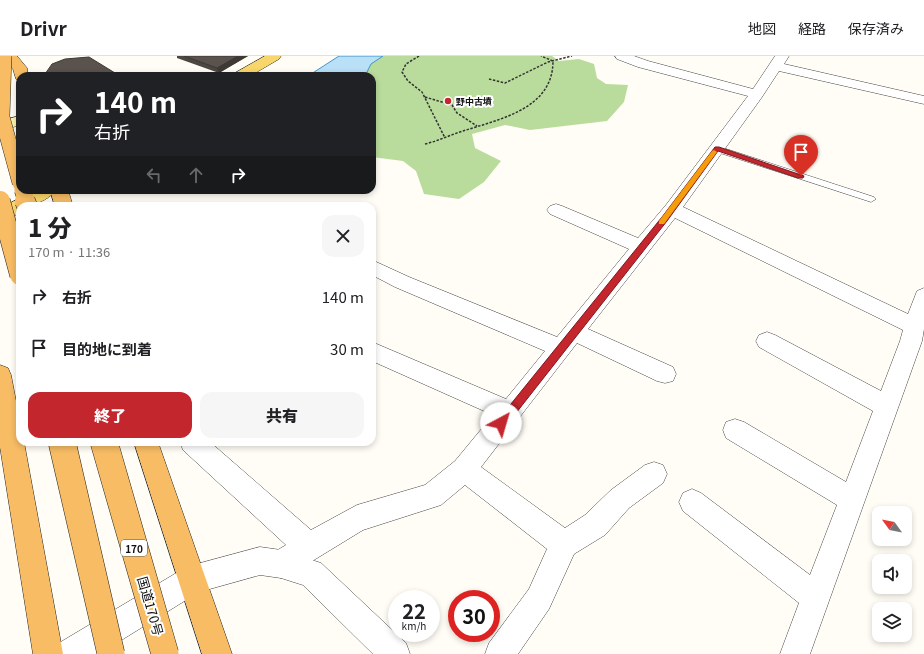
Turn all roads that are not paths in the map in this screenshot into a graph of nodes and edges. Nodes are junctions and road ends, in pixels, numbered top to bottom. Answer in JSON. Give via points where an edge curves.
{"nodes":[{"id":1,"x":4,"y":56,"type":"edge"},
{"id":2,"x":10,"y":56,"type":"edge"},
{"id":3,"x":274,"y":56,"type":"edge"},
{"id":4,"x":622,"y":56,"type":"edge"},
{"id":5,"x":779,"y":61,"type":"edge"},
{"id":6,"x":20,"y":72,"type":"edge"},
{"id":7,"x":247,"y":72,"type":"edge"},
{"id":8,"x":757,"y":94,"type":"junction"},
{"id":9,"x":924,"y":100,"type":"edge"},
{"id":10,"x":16,"y":121,"type":"edge"},
{"id":11,"x":0,"y":126,"type":"edge"},
{"id":12,"x":717,"y":148,"type":"junction"},
{"id":13,"x":16,"y":168,"type":"edge"},
{"id":14,"x":40,"y":194,"type":"edge"},
{"id":15,"x":871,"y":199,"type":"dead end"},
{"id":16,"x":0,"y":200,"type":"edge"},
{"id":17,"x":26,"y":202,"type":"edge"},
{"id":18,"x":16,"y":208,"type":"edge"},
{"id":19,"x":672,"y":209,"type":"junction"},
{"id":20,"x":556,"y":210,"type":"dead end"},
{"id":21,"x":0,"y":217,"type":"edge"},
{"id":22,"x":642,"y":247,"type":"junction"},
{"id":23,"x":16,"y":260,"type":"edge"},
{"id":24,"x":376,"y":269,"type":"edge"},
{"id":25,"x":924,"y":296,"type":"edge"},
{"id":26,"x":916,"y":338,"type":"edge"},
{"id":27,"x":568,"y":340,"type":"junction"},
{"id":28,"x":767,"y":341,"type":"dead end"},
{"id":29,"x":376,"y":353,"type":"edge"},
{"id":30,"x":665,"y":374,"type":"dead end"},
{"id":31,"x":0,"y":375,"type":"edge"},
{"id":32,"x":886,"y":406,"type":"junction"},
{"id":33,"x":511,"y":412,"type":"junction"},
{"id":34,"x":735,"y":430,"type":"dead end"},
{"id":35,"x":63,"y":446,"type":"edge"},
{"id":36,"x":105,"y":446,"type":"edge"},
{"id":37,"x":147,"y":446,"type":"edge"},
{"id":38,"x":196,"y":446,"type":"edge"},
{"id":39,"x":464,"y":469,"type":"junction"},
{"id":40,"x":654,"y":474,"type":"dead end"},
{"id":41,"x":852,"y":500,"type":"junction"},
{"id":42,"x":692,"y":502,"type":"dead end"},
{"id":43,"x":564,"y":544,"type":"junction"},
{"id":44,"x":309,"y":547,"type":"junction"},
{"id":45,"x":281,"y":564,"type":"junction"},
{"id":46,"x":193,"y":579,"type":"junction"},
{"id":47,"x":816,"y":598,"type":"junction"},
{"id":48,"x":48,"y":654,"type":"edge"},
{"id":49,"x":70,"y":654,"type":"edge"},
{"id":50,"x":111,"y":654,"type":"edge"},
{"id":51,"x":165,"y":654,"type":"edge"},
{"id":52,"x":217,"y":654,"type":"edge"},
{"id":53,"x":395,"y":654,"type":"edge"},
{"id":54,"x":500,"y":654,"type":"edge"},
{"id":55,"x":795,"y":654,"type":"edge"}],
"edges":[{"from":1,"to":13,"type":"highway","bridge":true,"via":[[2,117]]},
{"from":2,"to":6,"type":"highway"},
{"from":3,"to":7,"type":"main road"},
{"from":4,"to":8,"type":"street","via":[[643,64]]},
{"from":5,"to":8,"type":"street"},
{"from":5,"to":9,"type":"street"},
{"from":8,"to":12,"type":"street"},
{"from":10,"to":11,"type":"main road"},
{"from":12,"to":15,"type":"lane"},
{"from":12,"to":19,"type":"street"},
{"from":14,"to":17,"type":"main road"},
{"from":16,"to":23,"type":"highway","bridge":true},
{"from":18,"to":21,"type":"main road"},
{"from":19,"to":22,"type":"street"},
{"from":19,"to":26,"type":"street"},
{"from":20,"to":22,"type":"street"},
{"from":22,"to":27,"type":"street"},
{"from":24,"to":27,"type":"street","via":[[402,282]]},
{"from":25,"to":26,"type":"street"},
{"from":26,"to":32,"type":"street"},
{"from":27,"to":30,"type":"street"},
{"from":27,"to":33,"type":"street"},
{"from":28,"to":32,"type":"street"},
{"from":29,"to":33,"type":"street"},
{"from":31,"to":48,"type":"highway"},
{"from":32,"to":41,"type":"street"},
{"from":33,"to":39,"type":"street"},
{"from":34,"to":41,"type":"street"},
{"from":35,"to":50,"type":"highway","bridge":true},
{"from":36,"to":51,"type":"highway","name":"国道170号","number":"170","bridge":true},
{"from":37,"to":46,"type":"highway"},
{"from":38,"to":44,"type":"street"},
{"from":39,"to":43,"type":"street"},
{"from":39,"to":44,"type":"street","via":[[432,496],[357,518]]},
{"from":40,"to":43,"type":"street","via":[[620,499],[594,525]]},
{"from":41,"to":47,"type":"street"},
{"from":42,"to":47,"type":"street"},
{"from":43,"to":54,"type":"street","via":[[539,599]]},
{"from":44,"to":45,"type":"street"},
{"from":45,"to":46,"type":"street","via":[[260,561]]},
{"from":45,"to":53,"type":"street","via":[[311,573]]},
{"from":46,"to":49,"type":"street"},
{"from":46,"to":52,"type":"highway"},
{"from":47,"to":55,"type":"street"}]}
